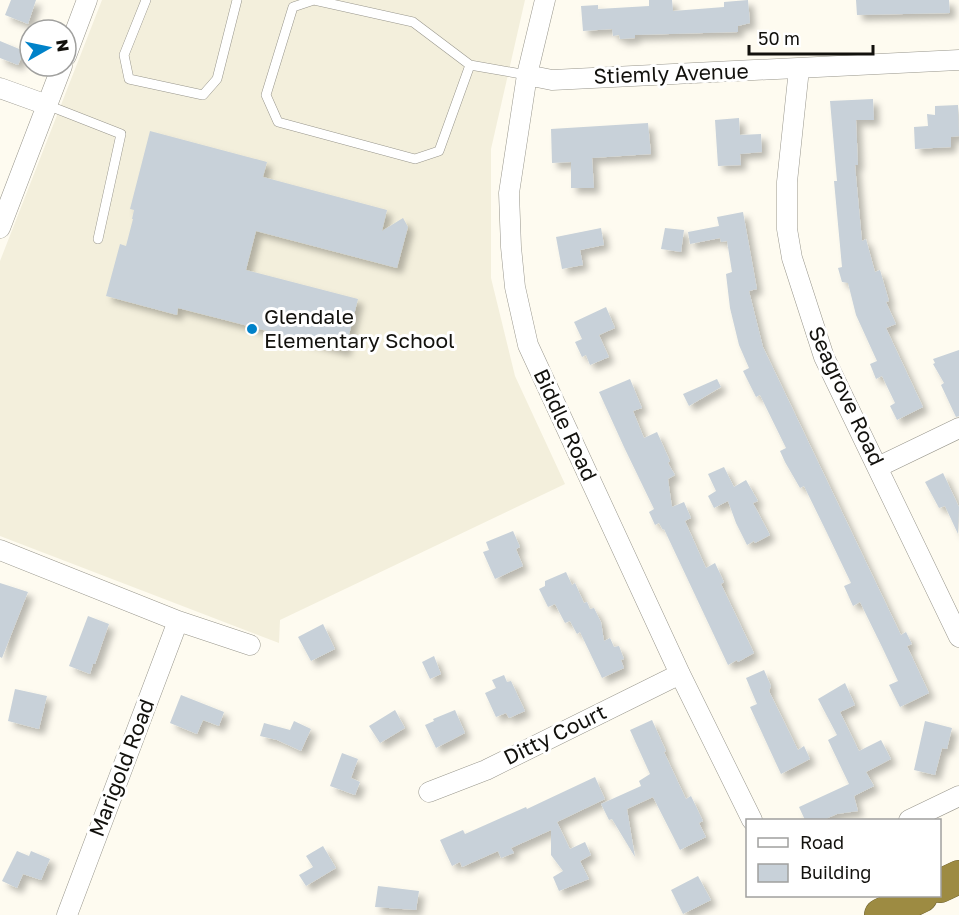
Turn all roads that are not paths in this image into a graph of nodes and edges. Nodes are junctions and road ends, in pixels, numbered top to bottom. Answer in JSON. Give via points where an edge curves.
{"nodes":[{"id":1,"x":87,"y":0,"type":"edge"},
{"id":2,"x":146,"y":0,"type":"edge"},
{"id":3,"x":237,"y":0,"type":"edge"},
{"id":4,"x":545,"y":0,"type":"edge"},
{"id":5,"x":78,"y":24,"type":"edge"},
{"id":6,"x":959,"y":60,"type":"edge"},
{"id":7,"x":470,"y":65,"type":"junction"},
{"id":8,"x":799,"y":69,"type":"junction"},
{"id":9,"x":527,"y":75,"type":"junction"},
{"id":10,"x":57,"y":78,"type":"edge"},
{"id":11,"x":0,"y":88,"type":"edge"},
{"id":12,"x":47,"y":105,"type":"junction"},
{"id":13,"x":0,"y":228,"type":"edge"},
{"id":14,"x":98,"y":239,"type":"dead end"},
{"id":15,"x":959,"y":428,"type":"edge"},
{"id":16,"x":879,"y":467,"type":"junction"},
{"id":17,"x":0,"y":550,"type":"edge"},
{"id":18,"x":178,"y":621,"type":"junction"},
{"id":19,"x":959,"y":637,"type":"edge"},
{"id":20,"x":250,"y":645,"type":"dead end"},
{"id":21,"x":680,"y":674,"type":"junction"},
{"id":22,"x":429,"y":792,"type":"dead end"},
{"id":23,"x":959,"y":796,"type":"edge"},
{"id":24,"x":752,"y":819,"type":"edge"},
{"id":25,"x":911,"y":819,"type":"edge"},
{"id":26,"x":959,"y":876,"type":"edge"},
{"id":27,"x":941,"y":885,"type":"edge"},
{"id":28,"x":919,"y":897,"type":"edge"},
{"id":29,"x":66,"y":915,"type":"edge"},
{"id":30,"x":881,"y":915,"type":"edge"}],
"edges":[{"from":1,"to":5,"type":"street"},
{"from":2,"to":3,"type":"lane","via":[[124,55],[129,79],[203,95],[217,79]]},
{"from":4,"to":9,"type":"street","name":"Biddle Road"},
{"from":6,"to":8,"type":"street","name":"Stiemly Avenue"},
{"from":7,"to":7,"type":"lane","via":[[413,22],[314,0],[293,7],[266,95],[278,122],[415,159],[440,151]]},
{"from":7,"to":9,"type":"lane"},
{"from":8,"to":9,"type":"street","name":"Stiemly Avenue","via":[[552,80]]},
{"from":8,"to":16,"type":"street","name":"Seagrove Road","via":[[786,182],[792,258],[824,357]]},
{"from":9,"to":21,"type":"street","name":"Biddle Road","via":[[509,193],[515,287],[528,345]]},
{"from":10,"to":12,"type":"street"},
{"from":11,"to":12,"type":"street"},
{"from":12,"to":13,"type":"street"},
{"from":12,"to":14,"type":"lane","via":[[121,134]]},
{"from":15,"to":16,"type":"street"},
{"from":16,"to":19,"type":"street","name":"Seagrove Road"},
{"from":17,"to":18,"type":"street"},
{"from":18,"to":20,"type":"street"},
{"from":18,"to":29,"type":"street","name":"Marigold Road"},
{"from":21,"to":22,"type":"street","name":"Ditty Court","via":[[486,770]]},
{"from":21,"to":24,"type":"street","name":"Biddle Road"},
{"from":23,"to":25,"type":"street"},
{"from":26,"to":27,"type":"highway"},
{"from":28,"to":30,"type":"highway"}]}
